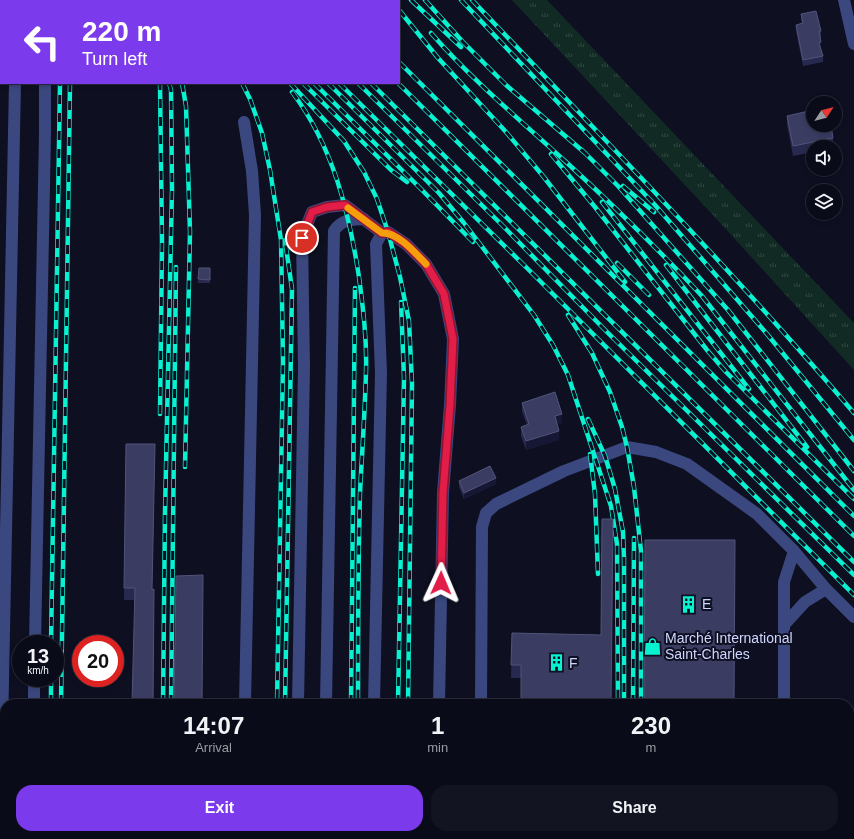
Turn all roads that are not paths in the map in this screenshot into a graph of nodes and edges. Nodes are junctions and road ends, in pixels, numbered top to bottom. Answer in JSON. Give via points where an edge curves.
{"nodes":[{"id":1,"x":844,"y":0,"type":"edge"},
{"id":2,"x":854,"y":44,"type":"edge"},
{"id":3,"x":15,"y":84,"type":"edge"},
{"id":4,"x":45,"y":84,"type":"edge"},
{"id":5,"x":244,"y":122,"type":"dead end"},
{"id":6,"x":364,"y":220,"type":"junction"},
{"id":7,"x":382,"y":233,"type":"junction"},
{"id":8,"x":794,"y":551,"type":"junction"},
{"id":9,"x":826,"y":589,"type":"junction"},
{"id":10,"x":854,"y":617,"type":"edge"},
{"id":11,"x":784,"y":625,"type":"junction"},
{"id":12,"x":35,"y":635,"type":"edge"},
{"id":13,"x":34,"y":687,"type":"edge"},
{"id":14,"x":3,"y":699,"type":"edge"},
{"id":15,"x":34,"y":699,"type":"edge"},
{"id":16,"x":244,"y":699,"type":"edge"},
{"id":17,"x":298,"y":699,"type":"edge"},
{"id":18,"x":326,"y":699,"type":"edge"},
{"id":19,"x":374,"y":699,"type":"edge"},
{"id":20,"x":439,"y":699,"type":"edge"},
{"id":21,"x":481,"y":699,"type":"edge"},
{"id":22,"x":784,"y":699,"type":"edge"}],
"edges":[{"from":1,"to":2,"type":"street"},
{"from":3,"to":14,"type":"street"},
{"from":4,"to":12,"type":"street"},
{"from":5,"to":16,"type":"street","via":[[252,170],[255,215]]},
{"from":6,"to":7,"type":"street"},
{"from":6,"to":17,"type":"street","via":[[345,205],[327,207],[312,212],[302,238],[304,367]]},
{"from":6,"to":18,"type":"street","via":[[348,220],[338,224],[334,231]]},
{"from":7,"to":19,"type":"street","via":[[376,244],[381,373]]},
{"from":7,"to":20,"type":"street","via":[[388,232],[406,244],[426,264],[444,294],[453,339],[443,493]]},
{"from":8,"to":9,"type":"street"},
{"from":8,"to":11,"type":"street","via":[[784,582]]},
{"from":8,"to":21,"type":"street","via":[[757,514],[687,464],[656,452],[627,447],[564,471],[496,504],[486,513],[482,527]]},
{"from":9,"to":10,"type":"street"},
{"from":9,"to":11,"type":"street","via":[[805,602]]},
{"from":11,"to":22,"type":"street"},
{"from":13,"to":15,"type":"street"}]}
